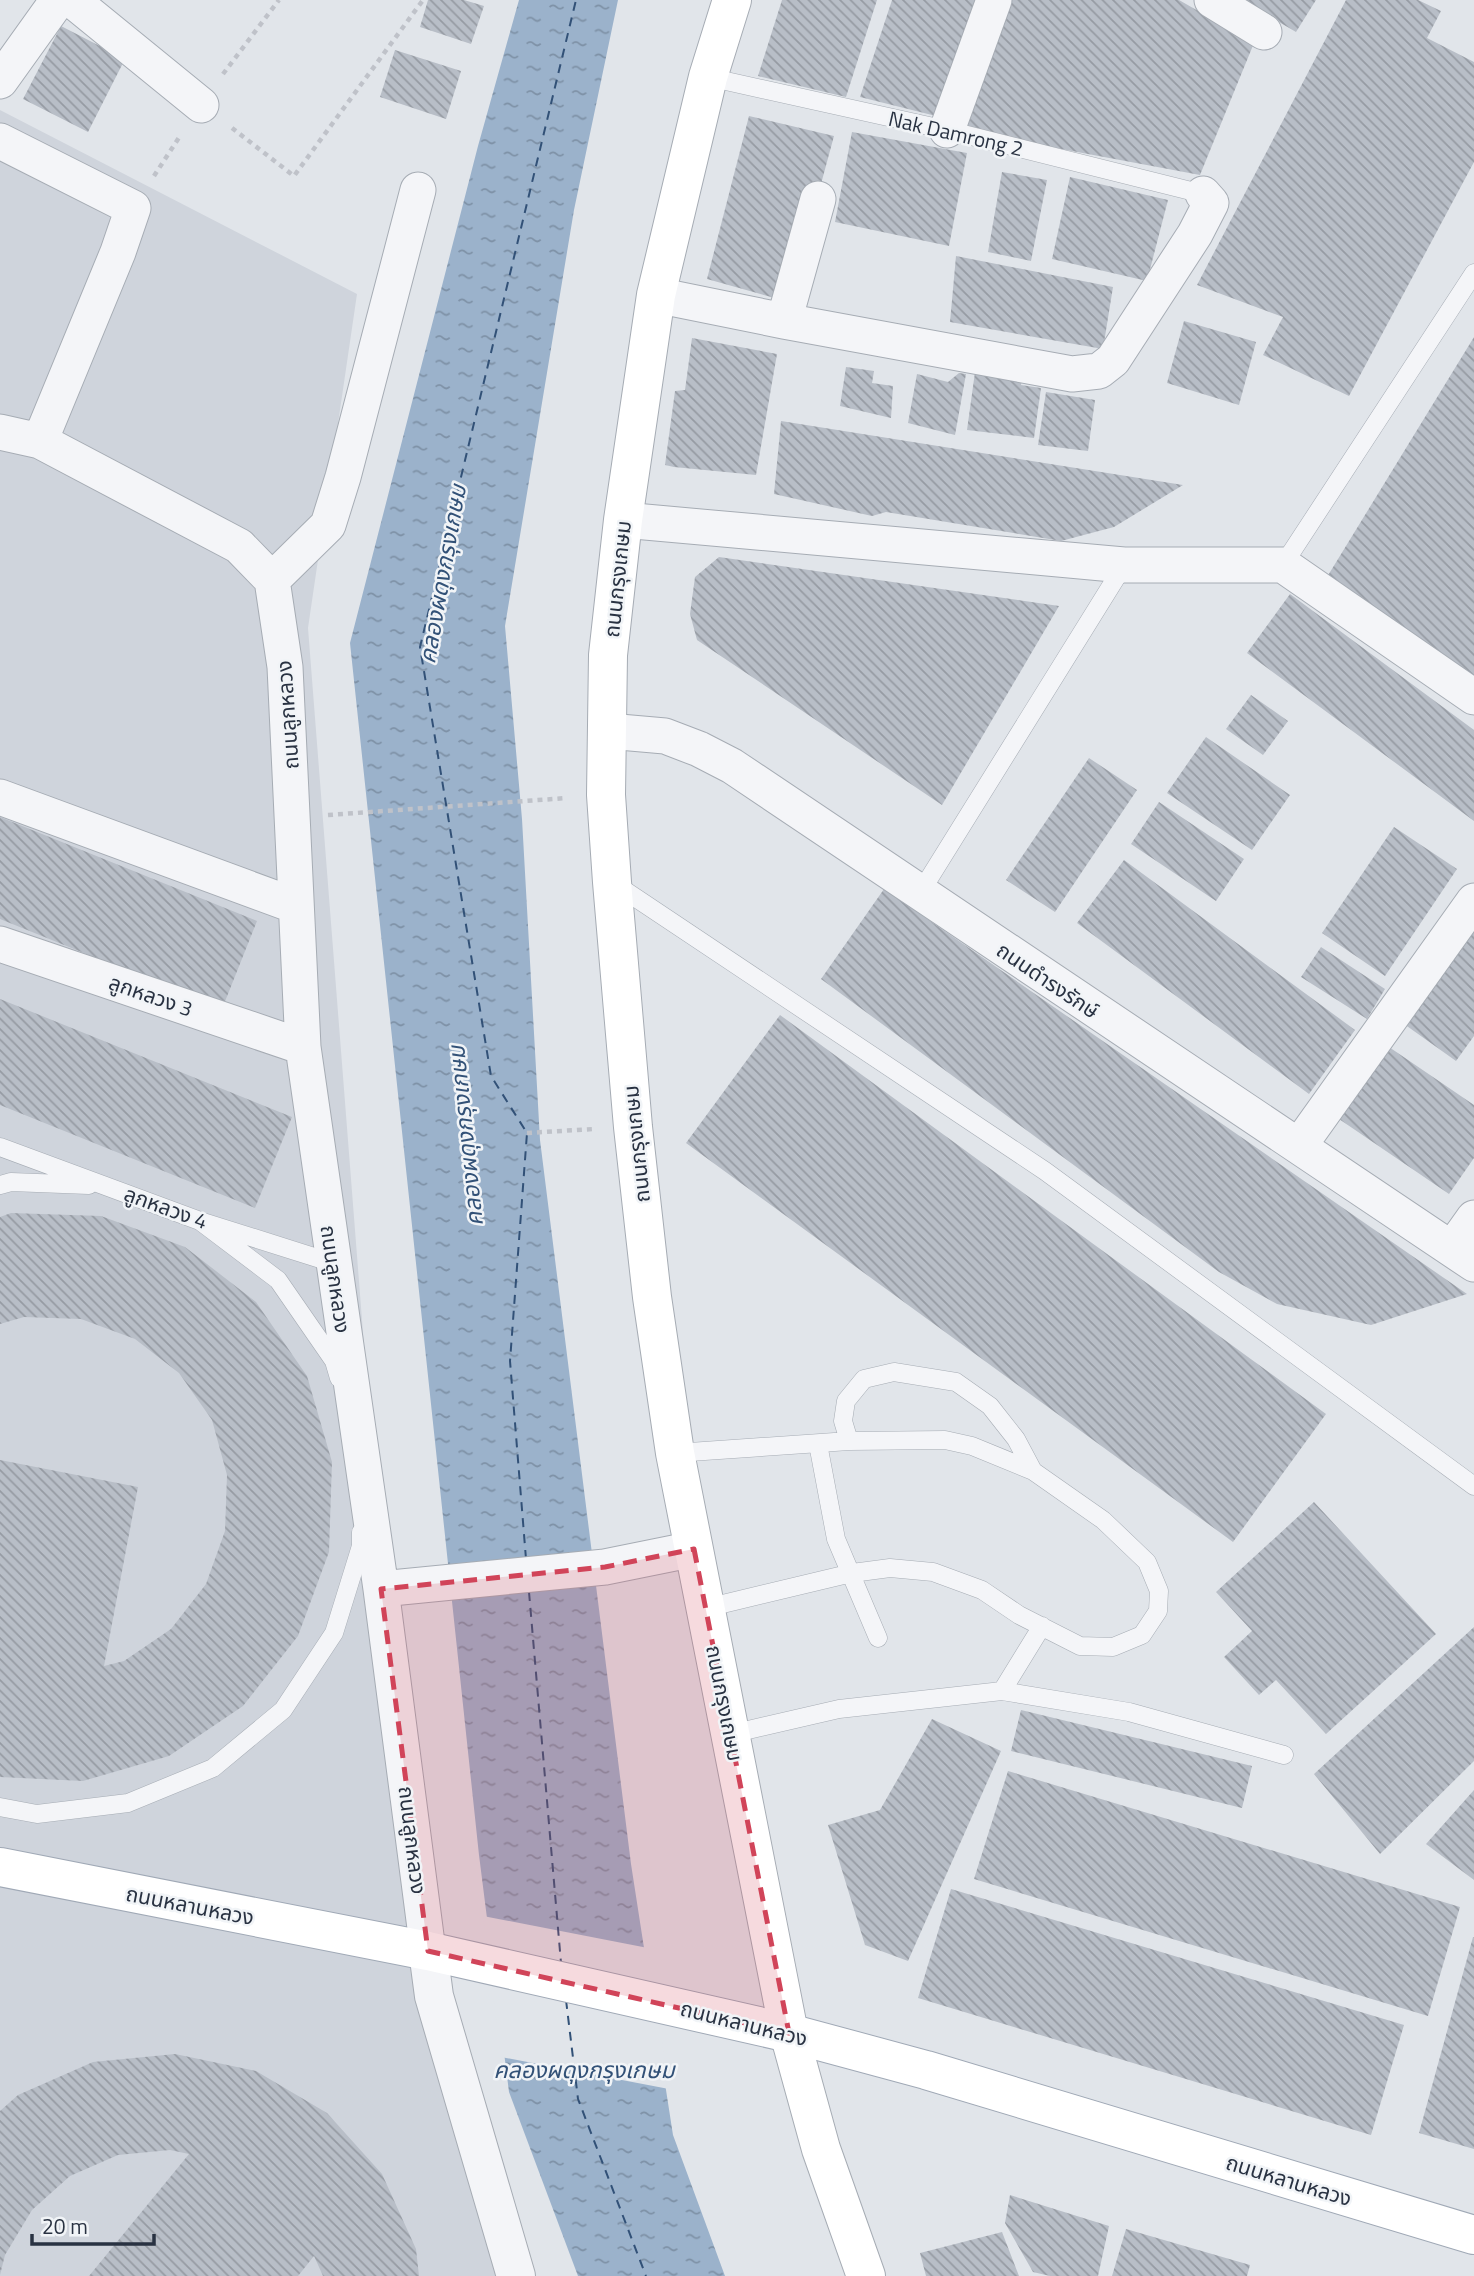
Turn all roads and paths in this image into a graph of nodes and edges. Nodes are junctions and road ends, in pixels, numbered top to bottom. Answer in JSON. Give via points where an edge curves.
{"nodes":[{"id":1,"x":58,"y":0,"type":"edge"},
{"id":2,"x":72,"y":0,"type":"edge"},
{"id":3,"x":423,"y":0,"type":"edge"},
{"id":4,"x":732,"y":0,"type":"edge"},
{"id":5,"x":994,"y":0,"type":"edge"},
{"id":6,"x":1212,"y":0,"type":"edge"},
{"id":7,"x":1264,"y":32,"type":"dead end"},
{"id":8,"x":708,"y":77,"type":"junction"},
{"id":9,"x":0,"y":81,"type":"edge"},
{"id":10,"x":201,"y":105,"type":"joint"},
{"id":11,"x":947,"y":130,"type":"junction"},
{"id":12,"x":0,"y":141,"type":"edge"},
{"id":13,"x":418,"y":190,"type":"dead end"},
{"id":14,"x":1203,"y":194,"type":"joint"},
{"id":15,"x":818,"y":200,"type":"dead end"},
{"id":16,"x":1474,"y":273,"type":"edge"},
{"id":17,"x":656,"y":295,"type":"junction"},
{"id":18,"x":784,"y":321,"type":"junction"},
{"id":19,"x":0,"y":432,"type":"edge"},
{"id":20,"x":40,"y":441,"type":"junction"},
{"id":21,"x":623,"y":520,"type":"junction"},
{"id":22,"x":1124,"y":565,"type":"junction"},
{"id":23,"x":1283,"y":565,"type":"junction"},
{"id":24,"x":272,"y":580,"type":"junction"},
{"id":25,"x":1474,"y":697,"type":"edge"},
{"id":26,"x":608,"y":731,"type":"junction"},
{"id":27,"x":0,"y":797,"type":"edge"},
{"id":28,"x":527,"y":802,"type":"dead end"},
{"id":29,"x":354,"y":813,"type":"dead end"},
{"id":30,"x":612,"y":882,"type":"junction"},
{"id":31,"x":920,"y":893,"type":"junction"},
{"id":32,"x":1474,"y":901,"type":"edge"},
{"id":33,"x":296,"y":906,"type":"junction"},
{"id":34,"x":0,"y":944,"type":"edge"},
{"id":35,"x":303,"y":1047,"type":"junction"},
{"id":36,"x":633,"y":1127,"type":"junction"},
{"id":37,"x":527,"y":1133,"type":"dead end"},
{"id":38,"x":1299,"y":1146,"type":"junction"},
{"id":39,"x":0,"y":1147,"type":"edge"},
{"id":40,"x":0,"y":1185,"type":"edge"},
{"id":41,"x":107,"y":1186,"type":"junction"},
{"id":42,"x":1474,"y":1218,"type":"edge"},
{"id":43,"x":200,"y":1221,"type":"junction"},
{"id":44,"x":1463,"y":1256,"type":"edge"},
{"id":45,"x":333,"y":1263,"type":"junction"},
{"id":46,"x":849,"y":1441,"type":"junction"},
{"id":47,"x":818,"y":1444,"type":"junction"},
{"id":48,"x":675,"y":1453,"type":"junction"},
{"id":49,"x":362,"y":1455,"type":"junction"},
{"id":50,"x":1033,"y":1471,"type":"junction"},
{"id":51,"x":1474,"y":1486,"type":"edge"},
{"id":52,"x":694,"y":1549,"type":"junction"},
{"id":53,"x":852,"y":1573,"type":"junction"},
{"id":54,"x":380,"y":1589,"type":"junction"},
{"id":55,"x":706,"y":1608,"type":"junction"},
{"id":56,"x":1042,"y":1626,"type":"junction"},
{"id":57,"x":878,"y":1638,"type":"dead end"},
{"id":58,"x":1002,"y":1691,"type":"junction"},
{"id":59,"x":731,"y":1734,"type":"junction"},
{"id":60,"x":1284,"y":1755,"type":"dead end"},
{"id":61,"x":0,"y":1807,"type":"edge"},
{"id":62,"x":0,"y":1867,"type":"edge"},
{"id":63,"x":428,"y":1951,"type":"junction"},
{"id":64,"x":789,"y":2033,"type":"junction"},
{"id":65,"x":1474,"y":2235,"type":"edge"},
{"id":66,"x":516,"y":2276,"type":"edge"},
{"id":67,"x":866,"y":2276,"type":"edge"}],
"edges":[{"from":1,"to":9,"type":"street"},
{"from":2,"to":10,"type":"street"},
{"from":3,"to":10,"type":"path","via":[[294,176]]},
{"from":4,"to":8,"type":"main road","name":"ถนนกรุงเกษม"},
{"from":5,"to":11,"type":"street"},
{"from":6,"to":7,"type":"street"},
{"from":8,"to":11,"type":"lane","name":"Nak Damrong 2"},
{"from":8,"to":17,"type":"main road","name":"ถนนกรุงเกษม"},
{"from":11,"to":14,"type":"lane","name":"Nak Damrong 2"},
{"from":12,"to":20,"type":"street","via":[[132,208]]},
{"from":13,"to":24,"type":"street","via":[[328,525]]},
{"from":14,"to":18,"type":"street","via":[[1211,203],[1195,234],[1114,360],[1099,371],[1072,374]]},
{"from":15,"to":18,"type":"street"},
{"from":16,"to":23,"type":"lane"},
{"from":17,"to":18,"type":"street"},
{"from":17,"to":21,"type":"main road","name":"ถนนกรุงเกษม"},
{"from":19,"to":20,"type":"street"},
{"from":20,"to":24,"type":"street","via":[[239,546]]},
{"from":21,"to":22,"type":"street"},
{"from":21,"to":26,"type":"main road","name":"ถนนกรุงเกษม","via":[[608,655]]},
{"from":22,"to":23,"type":"street"},
{"from":22,"to":31,"type":"lane"},
{"from":23,"to":25,"type":"street"},
{"from":24,"to":33,"type":"street","name":"ถนนลูกหลวง","via":[[285,667]]},
{"from":26,"to":30,"type":"main road","name":"ถนนกรุงเกษม"},
{"from":26,"to":31,"type":"street","name":"ถนนดำรงรักษ์","via":[[665,736],[732,766]]},
{"from":27,"to":33,"type":"street"},
{"from":28,"to":29,"type":"path"},
{"from":30,"to":36,"type":"main road","name":"ถนนกรุงเกษม"},
{"from":30,"to":51,"type":"lane","via":[[1045,1171]]},
{"from":31,"to":38,"type":"street","name":"ถนนดำรงรักษ์"},
{"from":32,"to":38,"type":"street"},
{"from":33,"to":35,"type":"street","name":"ถนนลูกหลวง"},
{"from":34,"to":35,"type":"street","name":"ลูกหลวง 3"},
{"from":35,"to":45,"type":"street","name":"ถนนลูกหลวง"},
{"from":36,"to":37,"type":"path"},
{"from":36,"to":48,"type":"main road","name":"ถนนกรุงเกษม"},
{"from":38,"to":44,"type":"street","name":"ถนนดำรงรักษ์"},
{"from":39,"to":41,"type":"lane","name":"ลูกหลวง 4"},
{"from":40,"to":41,"type":"lane"},
{"from":41,"to":43,"type":"lane","name":"ลูกหลวง 4"},
{"from":42,"to":44,"type":"street"},
{"from":43,"to":45,"type":"lane","name":"ลูกหลวง 4"},
{"from":43,"to":49,"type":"lane","via":[[278,1280],[334,1361]]},
{"from":45,"to":49,"type":"street","name":"ถนนลูกหลวง"},
{"from":46,"to":47,"type":"lane"},
{"from":46,"to":50,"type":"lane","via":[[945,1440]]},
{"from":46,"to":50,"type":"lane","via":[[843,1421],[846,1401],[864,1379],[894,1372],[956,1382],[990,1406],[1016,1438]]},
{"from":47,"to":48,"type":"lane"},
{"from":47,"to":53,"type":"lane","via":[[836,1539]]},
{"from":48,"to":52,"type":"main road","name":"ถนนกรุงเกษม"},
{"from":49,"to":54,"type":"street","name":"ถนนลูกหลวง"},
{"from":49,"to":61,"type":"lane","via":[[361,1546],[334,1633],[283,1710],[213,1768],[128,1803],[37,1814]]},
{"from":50,"to":56,"type":"lane","via":[[1103,1520],[1147,1562],[1159,1591],[1158,1611],[1142,1635],[1113,1647],[1080,1646]]},
{"from":52,"to":54,"type":"street","via":[[605,1567]]},
{"from":52,"to":55,"type":"main road","name":"ถนนกรุงเกษม"},
{"from":53,"to":55,"type":"lane"},
{"from":53,"to":56,"type":"lane","via":[[890,1568],[933,1572],[982,1590]]},
{"from":53,"to":57,"type":"lane"},
{"from":54,"to":63,"type":"street","name":"ถนนลูกหลวง"},
{"from":55,"to":59,"type":"main road","name":"ถนนกรุงเกษม"},
{"from":56,"to":58,"type":"lane"},
{"from":58,"to":59,"type":"lane","via":[[839,1709]]},
{"from":58,"to":60,"type":"lane","via":[[1129,1712]]},
{"from":59,"to":64,"type":"main road","name":"ถนนกรุงเกษม"},
{"from":62,"to":63,"type":"main road","name":"ถนนหลานหลวง"},
{"from":63,"to":64,"type":"main road","name":"ถนนหลานหลวง"},
{"from":63,"to":66,"type":"street","name":"ถนนลูกหลวง","via":[[434,1996]]},
{"from":64,"to":65,"type":"main road","name":"ถนนหลานหลวง"},
{"from":64,"to":67,"type":"main road","name":"ถนนกรุงเกษม","via":[[821,2149]]}]}
